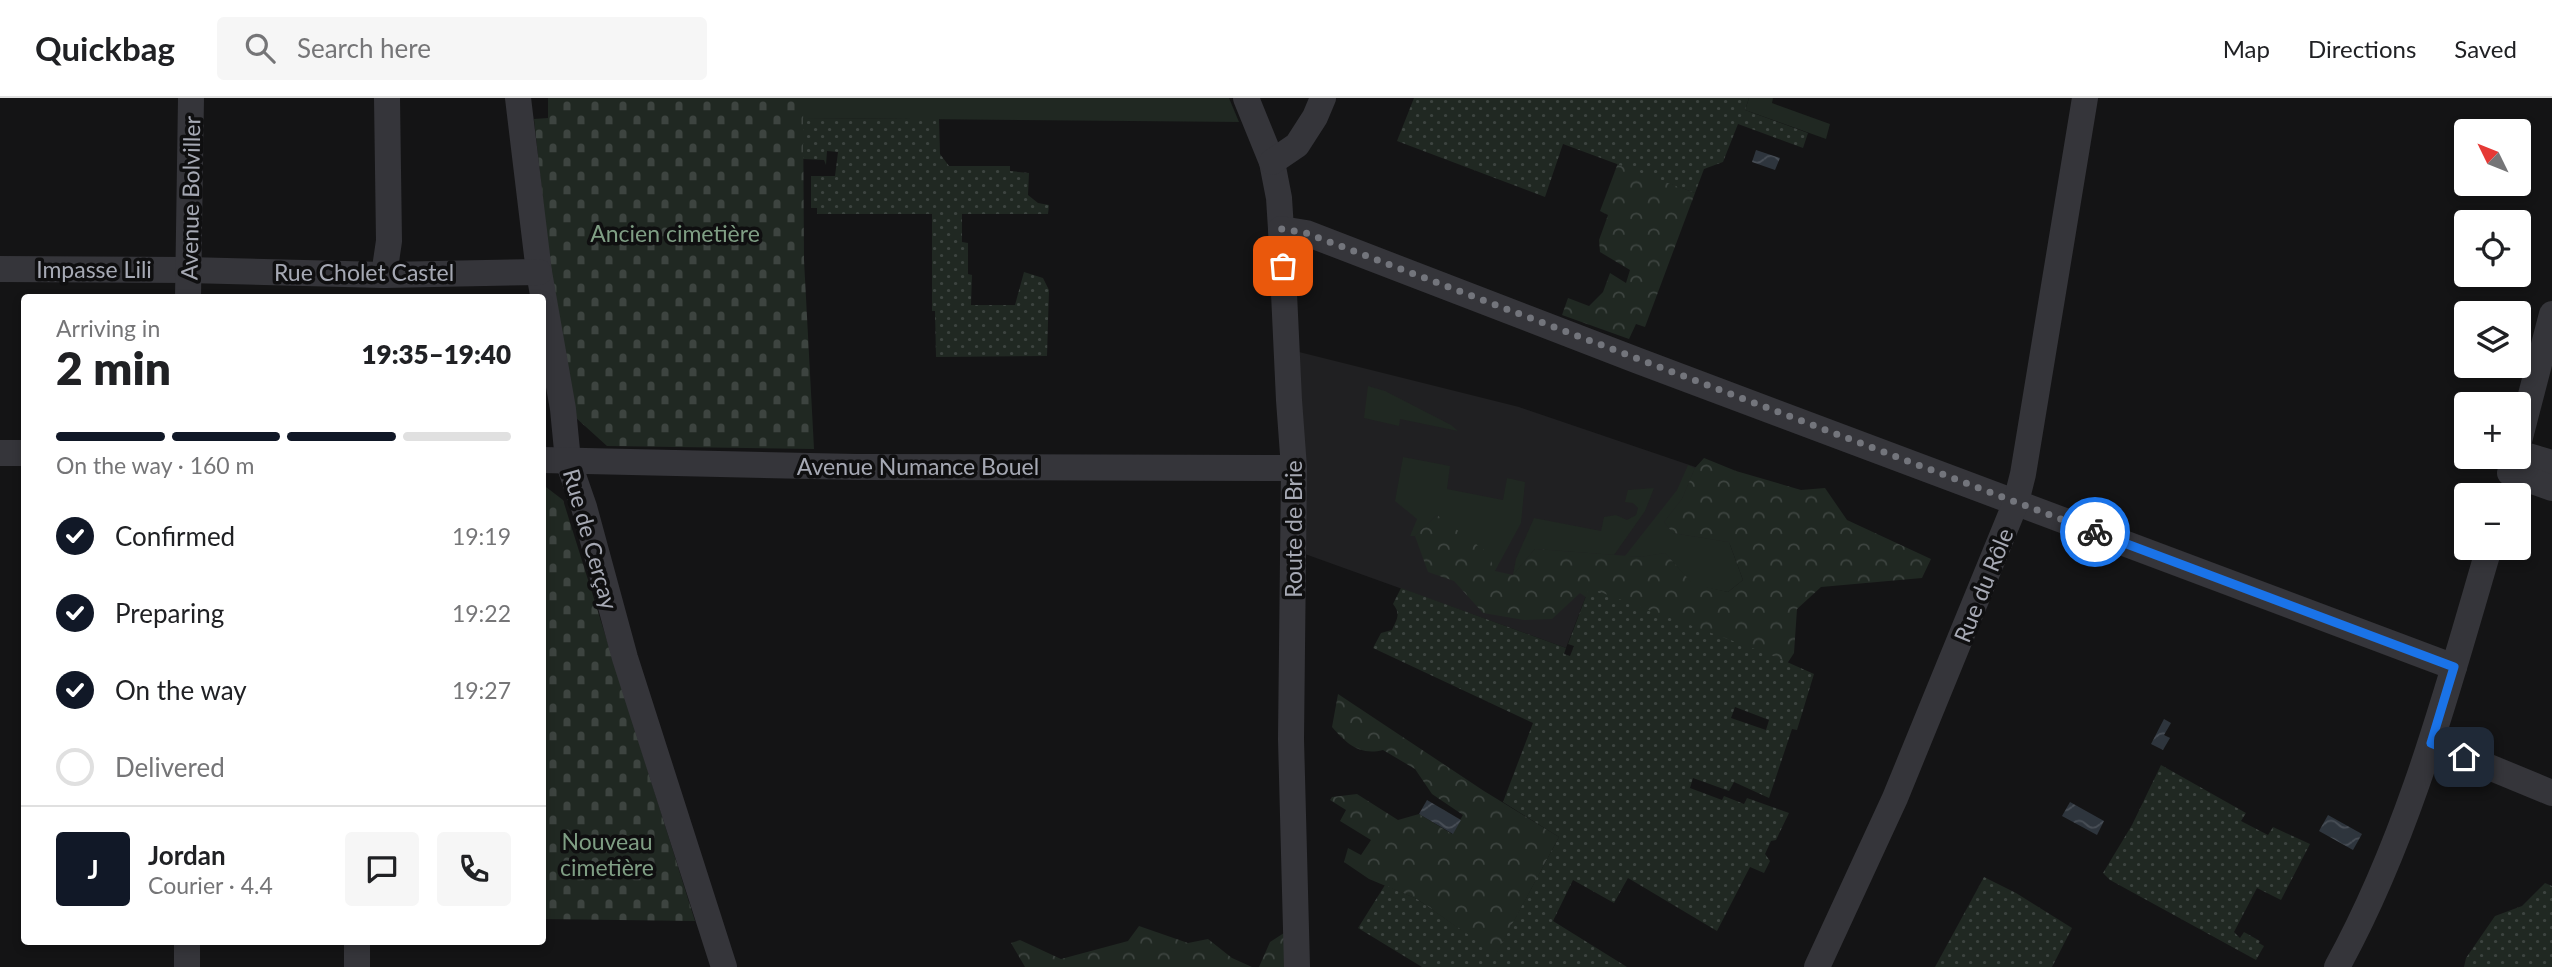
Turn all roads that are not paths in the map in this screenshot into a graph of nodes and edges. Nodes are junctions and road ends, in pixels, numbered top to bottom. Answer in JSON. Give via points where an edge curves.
{"nodes":[{"id":1,"x":191,"y":98,"type":"edge"},
{"id":2,"x":387,"y":98,"type":"edge"},
{"id":3,"x":518,"y":98,"type":"edge"},
{"id":4,"x":1246,"y":98,"type":"edge"},
{"id":5,"x":1323,"y":98,"type":"edge"},
{"id":6,"x":2085,"y":98,"type":"edge"},
{"id":7,"x":1272,"y":162,"type":"junction"},
{"id":8,"x":1281,"y":229,"type":"junction"},
{"id":9,"x":0,"y":269,"type":"edge"},
{"id":10,"x":188,"y":270,"type":"junction"},
{"id":11,"x":539,"y":272,"type":"junction"},
{"id":12,"x":384,"y":275,"type":"junction"},
{"id":13,"x":188,"y":294,"type":"edge"},
{"id":14,"x":543,"y":294,"type":"edge"},
{"id":15,"x":546,"y":310,"type":"edge"},
{"id":16,"x":2551,"y":329,"type":"edge"},
{"id":17,"x":2531,"y":399,"type":"edge"},
{"id":18,"x":0,"y":453,"type":"edge"},
{"id":19,"x":21,"y":453,"type":"edge"},
{"id":20,"x":555,"y":460,"type":"edge"},
{"id":21,"x":2552,"y":463,"type":"edge"},
{"id":22,"x":1294,"y":468,"type":"junction"},
{"id":23,"x":2512,"y":470,"type":"edge"},
{"id":24,"x":2552,"y":488,"type":"edge"},
{"id":25,"x":2017,"y":502,"type":"junction"},
{"id":26,"x":2485,"y":560,"type":"edge"},
{"id":27,"x":2454,"y":667,"type":"junction"},
{"id":28,"x":2431,"y":743,"type":"junction"},
{"id":29,"x":2552,"y":793,"type":"edge"},
{"id":30,"x":187,"y":945,"type":"edge"},
{"id":31,"x":357,"y":945,"type":"edge"},
{"id":32,"x":187,"y":967,"type":"edge"},
{"id":33,"x":357,"y":967,"type":"edge"},
{"id":34,"x":724,"y":967,"type":"edge"},
{"id":35,"x":1297,"y":967,"type":"edge"},
{"id":36,"x":1817,"y":967,"type":"edge"},
{"id":37,"x":2337,"y":967,"type":"edge"}],
"edges":[{"from":1,"to":10,"type":"street","name":"Avenue Bolviller"},
{"from":2,"to":12,"type":"street","via":[[389,242]]},
{"from":3,"to":11,"type":"street","name":"Rue de Cerçay"},
{"from":4,"to":7,"type":"street","name":"Route de Brie"},
{"from":5,"to":7,"type":"street","via":[[1297,145]]},
{"from":6,"to":25,"type":"street","name":"Rue du Rôle"},
{"from":7,"to":8,"type":"street","name":"Route de Brie"},
{"from":8,"to":22,"type":"street","name":"Route de Brie"},
{"from":8,"to":25,"type":"street","via":[[1306,233]]},
{"from":9,"to":10,"type":"street","name":"Impasse Lili"},
{"from":10,"to":12,"type":"street","name":"Rue Cholet Castel"},
{"from":10,"to":13,"type":"street","name":"Avenue Bolviller"},
{"from":11,"to":12,"type":"street","name":"Rue Cholet Castel"},
{"from":11,"to":14,"type":"street","name":"Rue de Cerçay"},
{"from":15,"to":20,"type":"street","name":"Rue de Cerçay","via":[[564,409]]},
{"from":16,"to":17,"type":"street"},
{"from":18,"to":19,"type":"street"},
{"from":20,"to":22,"type":"street","name":"Avenue Numance Bouel","via":[[871,467]]},
{"from":20,"to":34,"type":"street","name":"Rue de Cerçay","via":[[584,507],[625,658]]},
{"from":21,"to":23,"type":"street"},
{"from":22,"to":35,"type":"street","name":"Route de Brie","via":[[1291,739]]},
{"from":23,"to":24,"type":"street"},
{"from":25,"to":27,"type":"street"},
{"from":25,"to":36,"type":"street","name":"Rue du Rôle","via":[[1895,799]]},
{"from":26,"to":27,"type":"street"},
{"from":27,"to":28,"type":"street"},
{"from":28,"to":29,"type":"street"},
{"from":28,"to":37,"type":"street","via":[[2383,875]]},
{"from":30,"to":32,"type":"street"},
{"from":31,"to":33,"type":"street"}]}
